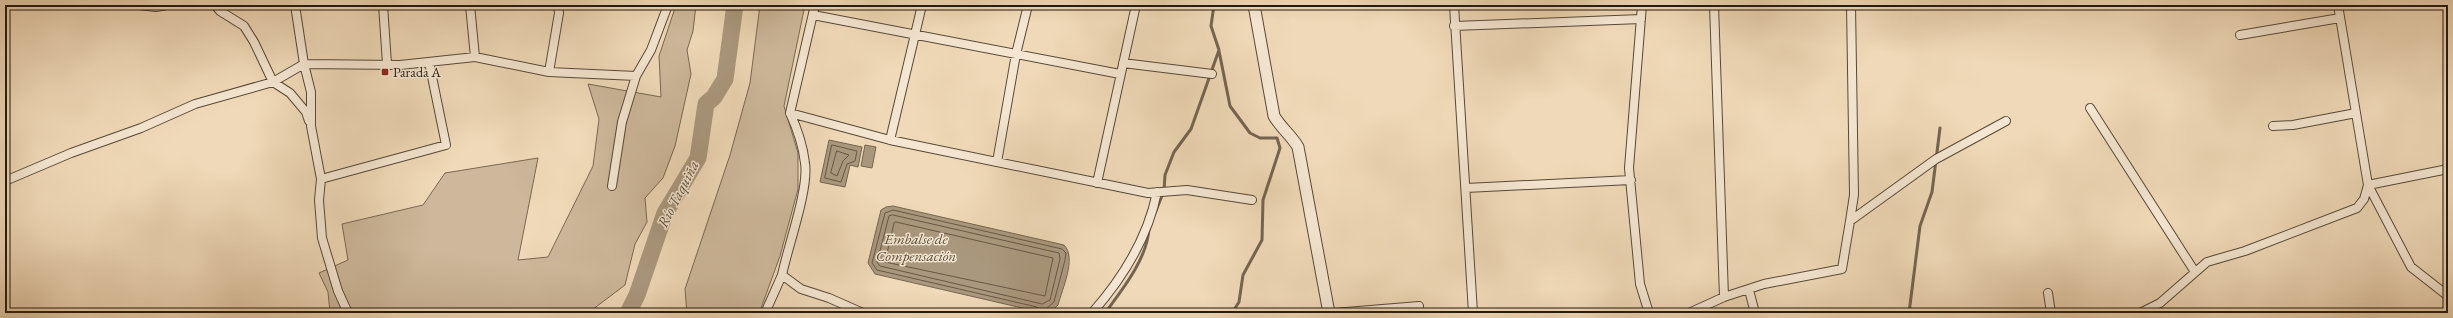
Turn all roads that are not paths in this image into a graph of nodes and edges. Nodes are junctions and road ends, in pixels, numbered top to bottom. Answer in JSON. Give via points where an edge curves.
{"nodes":[{"id":1,"x":139,"y":5,"type":"edge"},
{"id":2,"x":167,"y":5,"type":"edge"},
{"id":3,"x":296,"y":5,"type":"edge"},
{"id":4,"x":383,"y":5,"type":"edge"},
{"id":5,"x":470,"y":5,"type":"edge"},
{"id":6,"x":558,"y":5,"type":"edge"},
{"id":7,"x":668,"y":5,"type":"edge"},
{"id":8,"x":815,"y":5,"type":"edge"},
{"id":9,"x":922,"y":5,"type":"edge"},
{"id":10,"x":1028,"y":5,"type":"edge"},
{"id":11,"x":1136,"y":5,"type":"edge"},
{"id":12,"x":1254,"y":5,"type":"edge"},
{"id":13,"x":1454,"y":5,"type":"edge"},
{"id":14,"x":1642,"y":5,"type":"edge"},
{"id":15,"x":1714,"y":5,"type":"edge"},
{"id":16,"x":1851,"y":5,"type":"edge"},
{"id":17,"x":2338,"y":5,"type":"edge"},
{"id":18,"x":218,"y":7,"type":"edge"},
{"id":19,"x":813,"y":15,"type":"junction"},
{"id":20,"x":2340,"y":18,"type":"junction"},
{"id":21,"x":1641,"y":19,"type":"junction"},
{"id":22,"x":1454,"y":26,"type":"junction"},
{"id":23,"x":915,"y":35,"type":"junction"},
{"id":24,"x":2240,"y":35,"type":"dead end"},
{"id":25,"x":1016,"y":54,"type":"junction"},
{"id":26,"x":475,"y":57,"type":"junction"},
{"id":27,"x":429,"y":62,"type":"junction"},
{"id":28,"x":1123,"y":63,"type":"junction"},
{"id":29,"x":304,"y":64,"type":"junction"},
{"id":30,"x":387,"y":64,"type":"junction"},
{"id":31,"x":549,"y":72,"type":"junction"},
{"id":32,"x":1120,"y":74,"type":"junction"},
{"id":33,"x":1212,"y":74,"type":"dead end"},
{"id":34,"x":636,"y":76,"type":"junction"},
{"id":35,"x":273,"y":82,"type":"junction"},
{"id":36,"x":2090,"y":108,"type":"dead end"},
{"id":37,"x":790,"y":113,"type":"junction"},
{"id":38,"x":2356,"y":113,"type":"junction"},
{"id":39,"x":2006,"y":121,"type":"dead end"},
{"id":40,"x":311,"y":126,"type":"junction"},
{"id":41,"x":2273,"y":126,"type":"dead end"},
{"id":42,"x":890,"y":140,"type":"junction"},
{"id":43,"x":997,"y":162,"type":"junction"},
{"id":44,"x":2448,"y":169,"type":"edge"},
{"id":45,"x":321,"y":179,"type":"junction"},
{"id":46,"x":1631,"y":180,"type":"junction"},
{"id":47,"x":5,"y":181,"type":"edge"},
{"id":48,"x":1097,"y":183,"type":"junction"},
{"id":49,"x":2368,"y":185,"type":"junction"},
{"id":50,"x":612,"y":186,"type":"dead end"},
{"id":51,"x":1466,"y":188,"type":"junction"},
{"id":52,"x":1157,"y":192,"type":"junction"},
{"id":53,"x":1252,"y":200,"type":"dead end"},
{"id":54,"x":1850,"y":221,"type":"junction"},
{"id":55,"x":2195,"y":272,"type":"junction"},
{"id":56,"x":782,"y":275,"type":"junction"},
{"id":57,"x":1749,"y":290,"type":"junction"},
{"id":58,"x":2048,"y":294,"type":"dead end"},
{"id":59,"x":2448,"y":296,"type":"edge"},
{"id":60,"x":1724,"y":297,"type":"junction"},
{"id":61,"x":1418,"y":306,"type":"dead end"},
{"id":62,"x":1386,"y":311,"type":"edge"},
{"id":63,"x":348,"y":313,"type":"edge"},
{"id":64,"x":765,"y":313,"type":"edge"},
{"id":65,"x":863,"y":313,"type":"edge"},
{"id":66,"x":1092,"y":313,"type":"edge"},
{"id":67,"x":1329,"y":313,"type":"edge"},
{"id":68,"x":1334,"y":313,"type":"edge"},
{"id":69,"x":1473,"y":313,"type":"edge"},
{"id":70,"x":1649,"y":313,"type":"edge"},
{"id":71,"x":1689,"y":313,"type":"edge"},
{"id":72,"x":1755,"y":313,"type":"edge"},
{"id":73,"x":2051,"y":313,"type":"edge"},
{"id":74,"x":2140,"y":313,"type":"edge"}],
"edges":[{"from":1,"to":2,"type":"street"},
{"from":3,"to":29,"type":"street"},
{"from":4,"to":30,"type":"street"},
{"from":5,"to":26,"type":"street"},
{"from":6,"to":31,"type":"street","via":[[560,13]]},
{"from":7,"to":34,"type":"street","via":[[651,50]]},
{"from":8,"to":19,"type":"street"},
{"from":9,"to":23,"type":"street"},
{"from":10,"to":25,"type":"street"},
{"from":11,"to":28,"type":"street"},
{"from":12,"to":67,"type":"street","via":[[1274,116],[1280,127],[1293,137],[1298,146]]},
{"from":13,"to":22,"type":"street"},
{"from":14,"to":21,"type":"street"},
{"from":15,"to":60,"type":"street"},
{"from":16,"to":54,"type":"street","via":[[1854,195]]},
{"from":17,"to":20,"type":"street"},
{"from":18,"to":35,"type":"street","via":[[244,26]]},
{"from":19,"to":23,"type":"street"},
{"from":19,"to":37,"type":"street"},
{"from":20,"to":24,"type":"street"},
{"from":20,"to":38,"type":"street"},
{"from":21,"to":22,"type":"street"},
{"from":21,"to":46,"type":"street","via":[[1629,168]]},
{"from":22,"to":51,"type":"street"},
{"from":23,"to":25,"type":"street"},
{"from":23,"to":42,"type":"street"},
{"from":25,"to":32,"type":"street"},
{"from":25,"to":43,"type":"street"},
{"from":26,"to":27,"type":"street"},
{"from":26,"to":31,"type":"street"},
{"from":27,"to":30,"type":"street"},
{"from":27,"to":45,"type":"street","via":[[446,145]]},
{"from":28,"to":32,"type":"street"},
{"from":28,"to":33,"type":"street"},
{"from":29,"to":30,"type":"street"},
{"from":29,"to":35,"type":"street"},
{"from":29,"to":40,"type":"street","via":[[311,92]]},
{"from":31,"to":34,"type":"street"},
{"from":32,"to":48,"type":"street"},
{"from":34,"to":50,"type":"street","via":[[622,122]]},
{"from":35,"to":40,"type":"street","via":[[290,92],[306,112]]},
{"from":35,"to":47,"type":"street","via":[[195,104]]},
{"from":36,"to":55,"type":"street"},
{"from":37,"to":42,"type":"street"},
{"from":37,"to":56,"type":"street","via":[[806,163],[805,181]]},
{"from":38,"to":41,"type":"street"},
{"from":38,"to":49,"type":"street"},
{"from":39,"to":54,"type":"street","via":[[1936,159]]},
{"from":40,"to":45,"type":"street"},
{"from":42,"to":43,"type":"street"},
{"from":43,"to":48,"type":"street"},
{"from":44,"to":49,"type":"street"},
{"from":45,"to":63,"type":"street","via":[[319,200],[322,238],[338,291]]},
{"from":46,"to":51,"type":"street"},
{"from":46,"to":70,"type":"street","via":[[1640,284]]},
{"from":48,"to":52,"type":"street"},
{"from":49,"to":55,"type":"street","via":[[2364,199],[2357,208],[2245,251],[2207,262]]},
{"from":49,"to":59,"type":"street","via":[[2412,267]]},
{"from":51,"to":69,"type":"street"},
{"from":52,"to":53,"type":"street","via":[[1187,190]]},
{"from":52,"to":66,"type":"street","via":[[1154,208],[1131,260],[1109,294]]},
{"from":54,"to":57,"type":"street","via":[[1842,269],[1764,284]]},
{"from":55,"to":74,"type":"street","via":[[2160,303]]},
{"from":56,"to":64,"type":"street"},
{"from":56,"to":65,"type":"street","via":[[801,289]]},
{"from":57,"to":60,"type":"street"},
{"from":57,"to":72,"type":"street"},
{"from":58,"to":73,"type":"street"},
{"from":60,"to":71,"type":"street"},
{"from":61,"to":62,"type":"street"},
{"from":62,"to":68,"type":"street"}]}
